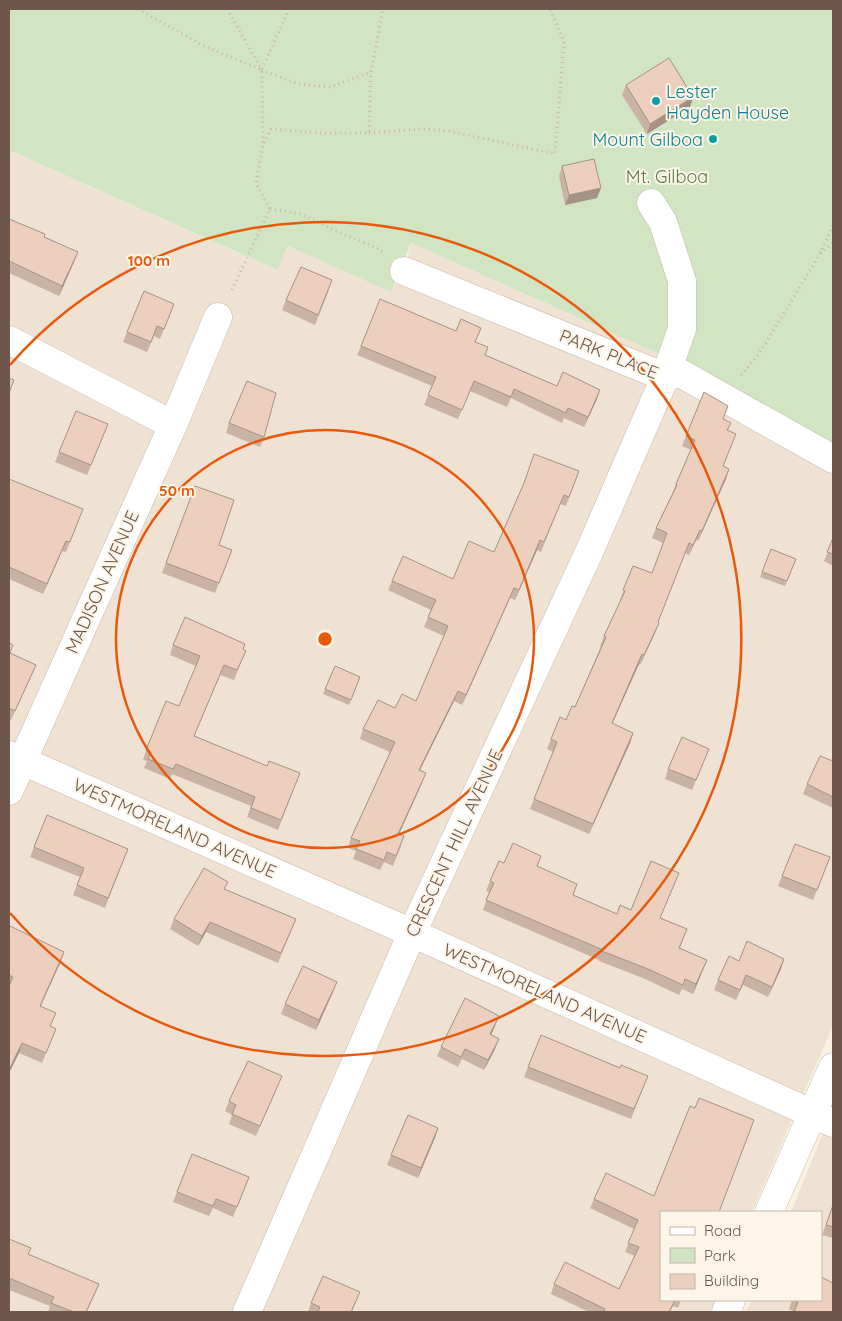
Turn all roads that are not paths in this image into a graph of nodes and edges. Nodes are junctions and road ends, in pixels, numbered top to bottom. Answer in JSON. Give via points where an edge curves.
{"nodes":[{"id":1,"x":651,"y":203,"type":"dead end"},
{"id":2,"x":404,"y":271,"type":"road end"},
{"id":3,"x":218,"y":317,"type":"road end"},
{"id":4,"x":9,"y":340,"type":"edge"},
{"id":5,"x":666,"y":377,"type":"junction"},
{"id":6,"x":173,"y":425,"type":"junction"},
{"id":7,"x":833,"y":458,"type":"edge"},
{"id":8,"x":15,"y":758,"type":"edge"},
{"id":9,"x":9,"y":791,"type":"edge"},
{"id":10,"x":412,"y":933,"type":"junction"},
{"id":11,"x":833,"y":1068,"type":"edge"},
{"id":12,"x":822,"y":1118,"type":"edge"},
{"id":13,"x":770,"y":1211,"type":"edge"},
{"id":14,"x":247,"y":1312,"type":"edge"}],
"edges":[{"from":1,"to":5,"type":"street","name":"CRESCENT HILL AVENUE","via":[[663,222],[682,281],[682,329]]},
{"from":2,"to":5,"type":"street","name":"PARK PLACE"},
{"from":3,"to":6,"type":"street","name":"MADISON AVENUE"},
{"from":4,"to":6,"type":"street"},
{"from":5,"to":7,"type":"street","name":"PARK PLACE","via":[[680,373]]},
{"from":5,"to":10,"type":"street","name":"CRESCENT HILL AVENUE","via":[[590,550]]},
{"from":6,"to":8,"type":"street","name":"MADISON AVENUE"},
{"from":8,"to":9,"type":"street","name":"MADISON AVENUE"},
{"from":8,"to":10,"type":"street","name":"WESTMORELAND AVENUE"},
{"from":10,"to":12,"type":"street","name":"WESTMORELAND AVENUE"},
{"from":10,"to":14,"type":"street","name":"CRESCENT HILL AVENUE"},
{"from":11,"to":12,"type":"street"},
{"from":12,"to":13,"type":"street"}]}
